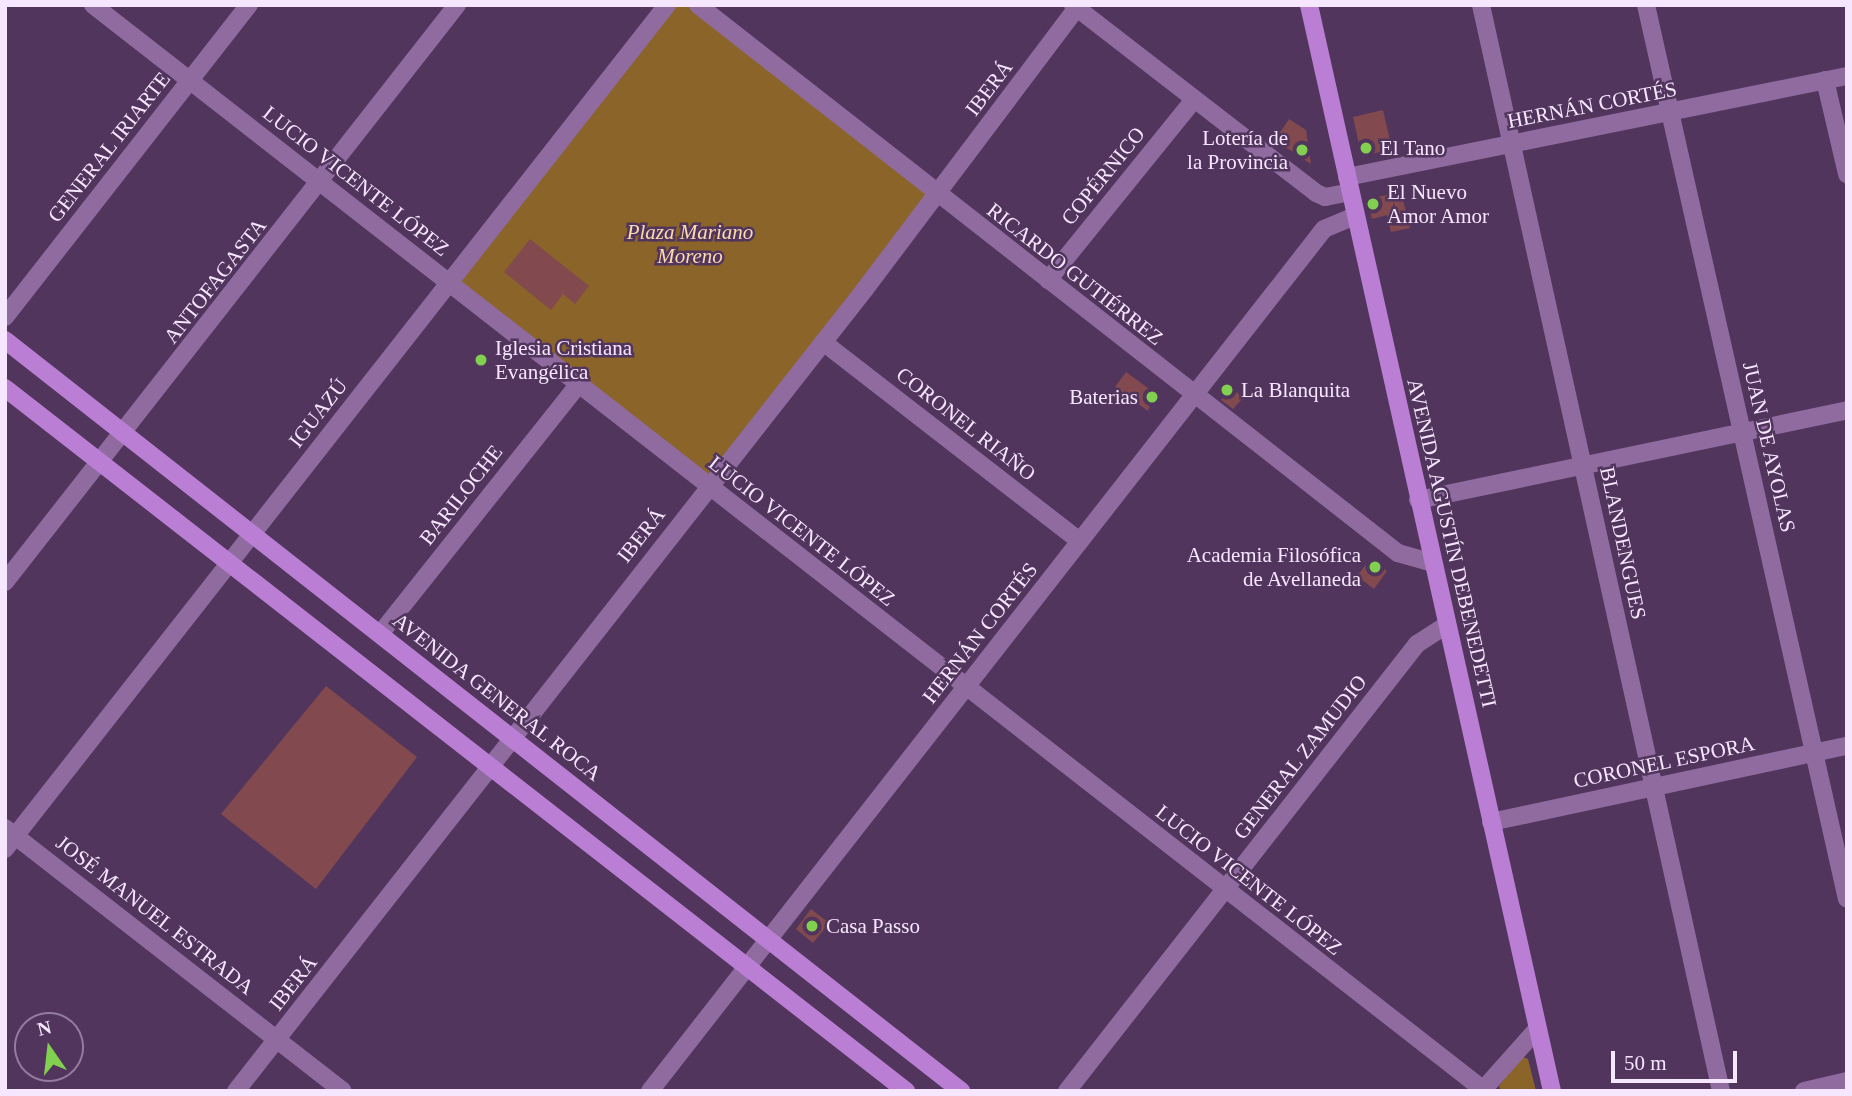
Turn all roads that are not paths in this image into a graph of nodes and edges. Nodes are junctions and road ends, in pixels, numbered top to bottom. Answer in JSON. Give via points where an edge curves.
{"nodes":[{"id":1,"x":93,"y":5,"type":"edge"},
{"id":2,"x":249,"y":5,"type":"edge"},
{"id":3,"x":457,"y":5,"type":"edge"},
{"id":4,"x":667,"y":5,"type":"edge"},
{"id":5,"x":698,"y":5,"type":"edge"},
{"id":6,"x":1309,"y":5,"type":"edge"},
{"id":7,"x":1481,"y":5,"type":"edge"},
{"id":8,"x":1646,"y":5,"type":"edge"},
{"id":9,"x":1076,"y":6,"type":"edge"},
{"id":10,"x":1847,"y":76,"type":"edge"},
{"id":11,"x":1825,"y":80,"type":"junction"},
{"id":12,"x":189,"y":81,"type":"junction"},
{"id":13,"x":1194,"y":100,"type":"junction"},
{"id":14,"x":1670,"y":113,"type":"junction"},
{"id":15,"x":1510,"y":144,"type":"junction"},
{"id":16,"x":1847,"y":174,"type":"edge"},
{"id":17,"x":322,"y":181,"type":"junction"},
{"id":18,"x":1348,"y":184,"type":"junction"},
{"id":19,"x":937,"y":196,"type":"junction"},
{"id":20,"x":1355,"y":216,"type":"junction"},
{"id":21,"x":1048,"y":280,"type":"junction"},
{"id":22,"x":447,"y":283,"type":"junction"},
{"id":23,"x":5,"y":317,"type":"edge"},
{"id":24,"x":5,"y":340,"type":"edge"},
{"id":25,"x":823,"y":342,"type":"junction"},
{"id":26,"x":578,"y":385,"type":"junction"},
{"id":27,"x":5,"y":388,"type":"edge"},
{"id":28,"x":1196,"y":396,"type":"junction"},
{"id":29,"x":1847,"y":410,"type":"edge"},
{"id":30,"x":126,"y":433,"type":"junction"},
{"id":31,"x":1742,"y":433,"type":"junction"},
{"id":32,"x":101,"y":463,"type":"junction"},
{"id":33,"x":1583,"y":466,"type":"junction"},
{"id":34,"x":708,"y":486,"type":"junction"},
{"id":35,"x":1418,"y":500,"type":"junction"},
{"id":36,"x":253,"y":534,"type":"junction"},
{"id":37,"x":1080,"y":541,"type":"junction"},
{"id":38,"x":230,"y":563,"type":"junction"},
{"id":39,"x":1433,"y":563,"type":"junction"},
{"id":40,"x":5,"y":582,"type":"edge"},
{"id":41,"x":1446,"y":625,"type":"junction"},
{"id":42,"x":380,"y":634,"type":"junction"},
{"id":43,"x":965,"y":688,"type":"junction"},
{"id":44,"x":513,"y":737,"type":"junction"},
{"id":45,"x":1847,"y":746,"type":"edge"},
{"id":46,"x":1814,"y":753,"type":"junction"},
{"id":47,"x":491,"y":765,"type":"junction"},
{"id":48,"x":1654,"y":788,"type":"junction"},
{"id":49,"x":1491,"y":821,"type":"junction"},
{"id":50,"x":9,"y":837,"type":"edge"},
{"id":51,"x":1224,"y":890,"type":"junction"},
{"id":52,"x":1847,"y":899,"type":"edge"},
{"id":53,"x":771,"y":941,"type":"junction"},
{"id":54,"x":748,"y":967,"type":"junction"},
{"id":55,"x":1537,"y":1029,"type":"junction"},
{"id":56,"x":279,"y":1038,"type":"junction"},
{"id":57,"x":1847,"y":1081,"type":"edge"},
{"id":58,"x":1483,"y":1090,"type":"edge"},
{"id":59,"x":236,"y":1091,"type":"edge"},
{"id":60,"x":343,"y":1091,"type":"edge"},
{"id":61,"x":650,"y":1091,"type":"edge"},
{"id":62,"x":906,"y":1091,"type":"edge"},
{"id":63,"x":961,"y":1091,"type":"edge"},
{"id":64,"x":1067,"y":1091,"type":"edge"},
{"id":65,"x":1552,"y":1091,"type":"edge"},
{"id":66,"x":1721,"y":1091,"type":"edge"},
{"id":67,"x":1804,"y":1091,"type":"edge"}],
"edges":[{"from":1,"to":12,"type":"street","name":"LUCIO VICENTE LÓPEZ"},
{"from":2,"to":12,"type":"street","name":"GENERAL IRIARTE"},
{"from":3,"to":17,"type":"street","name":"ANTOFAGASTA"},
{"from":4,"to":22,"type":"street","name":"IGUAZÚ"},
{"from":5,"to":19,"type":"street","name":"RICARDO GUTIÉRREZ"},
{"from":6,"to":18,"type":"main road","name":"AVENIDA AGUSTÍN DEBENEDETTI"},
{"from":7,"to":15,"type":"street","name":"BLANDENGUES"},
{"from":8,"to":14,"type":"street","name":"JUAN DE AYOLAS"},
{"from":9,"to":13,"type":"street"},
{"from":9,"to":19,"type":"street","name":"IBERÁ"},
{"from":10,"to":11,"type":"street","name":"HERNÁN CORTÉS"},
{"from":11,"to":14,"type":"street","name":"HERNÁN CORTÉS"},
{"from":11,"to":16,"type":"street"},
{"from":12,"to":17,"type":"street","name":"LUCIO VICENTE LÓPEZ"},
{"from":12,"to":23,"type":"street","name":"GENERAL IRIARTE"},
{"from":13,"to":18,"type":"street","name":"HERNÁN CORTÉS","via":[[1316,193],[1325,197]]},
{"from":13,"to":21,"type":"street","name":"COPÉRNICO"},
{"from":14,"to":15,"type":"street","name":"HERNÁN CORTÉS"},
{"from":14,"to":31,"type":"street","name":"JUAN DE AYOLAS"},
{"from":15,"to":18,"type":"street","name":"HERNÁN CORTÉS"},
{"from":15,"to":33,"type":"street","name":"BLANDENGUES"},
{"from":17,"to":22,"type":"street","name":"LUCIO VICENTE LÓPEZ"},
{"from":17,"to":30,"type":"street","name":"ANTOFAGASTA"},
{"from":18,"to":20,"type":"main road","name":"AVENIDA AGUSTÍN DEBENEDETTI"},
{"from":19,"to":21,"type":"street","name":"RICARDO GUTIÉRREZ"},
{"from":19,"to":25,"type":"street","name":"IBERÁ"},
{"from":20,"to":28,"type":"street","name":"HERNÁN CORTÉS","via":[[1324,229]]},
{"from":20,"to":35,"type":"main road","name":"AVENIDA AGUSTÍN DEBENEDETTI"},
{"from":21,"to":28,"type":"street","name":"RICARDO GUTIÉRREZ"},
{"from":22,"to":26,"type":"street","name":"LUCIO VICENTE LÓPEZ"},
{"from":22,"to":36,"type":"street","name":"IGUAZÚ"},
{"from":24,"to":30,"type":"main road","name":"AVENIDA GENERAL ROCA"},
{"from":25,"to":34,"type":"street","name":"IBERÁ"},
{"from":25,"to":37,"type":"street","name":"CORONEL RIAÑO"},
{"from":26,"to":34,"type":"street","name":"LUCIO VICENTE LÓPEZ"},
{"from":26,"to":42,"type":"street","name":"BARILOCHE"},
{"from":27,"to":32,"type":"main road"},
{"from":28,"to":37,"type":"street","name":"HERNÁN CORTÉS"},
{"from":28,"to":39,"type":"street","name":"RICARDO GUTIÉRREZ","via":[[1398,554]]},
{"from":29,"to":31,"type":"street"},
{"from":30,"to":32,"type":"street","name":"ANTOFAGASTA"},
{"from":30,"to":36,"type":"main road","name":"AVENIDA GENERAL ROCA"},
{"from":31,"to":33,"type":"street"},
{"from":31,"to":46,"type":"street","name":"JUAN DE AYOLAS"},
{"from":32,"to":38,"type":"main road"},
{"from":32,"to":40,"type":"street","name":"ANTOFAGASTA"},
{"from":33,"to":35,"type":"street"},
{"from":33,"to":48,"type":"street","name":"BLANDENGUES"},
{"from":34,"to":43,"type":"street","name":"LUCIO VICENTE LÓPEZ"},
{"from":34,"to":44,"type":"street","name":"IBERÁ"},
{"from":35,"to":39,"type":"main road","name":"AVENIDA AGUSTÍN DEBENEDETTI"},
{"from":36,"to":38,"type":"street","name":"IGUAZÚ"},
{"from":36,"to":42,"type":"main road","name":"AVENIDA GENERAL ROCA"},
{"from":37,"to":43,"type":"street","name":"HERNÁN CORTÉS"},
{"from":38,"to":47,"type":"main road"},
{"from":38,"to":50,"type":"street","name":"IGUAZÚ"},
{"from":39,"to":41,"type":"main road","name":"AVENIDA AGUSTÍN DEBENEDETTI"},
{"from":41,"to":49,"type":"main road","name":"AVENIDA AGUSTÍN DEBENEDETTI"},
{"from":41,"to":51,"type":"street","name":"GENERAL ZAMUDIO","via":[[1417,644]]},
{"from":42,"to":44,"type":"main road","name":"AVENIDA GENERAL ROCA"},
{"from":43,"to":51,"type":"street","name":"LUCIO VICENTE LÓPEZ"},
{"from":43,"to":53,"type":"street","name":"HERNÁN CORTÉS"},
{"from":44,"to":47,"type":"street","name":"IBERÁ"},
{"from":44,"to":53,"type":"main road","name":"AVENIDA GENERAL ROCA"},
{"from":45,"to":46,"type":"street","name":"CORONEL ESPORA"},
{"from":46,"to":48,"type":"street","name":"CORONEL ESPORA"},
{"from":46,"to":52,"type":"street","name":"JUAN DE AYOLAS"},
{"from":47,"to":54,"type":"main road"},
{"from":47,"to":56,"type":"street","name":"IBERÁ"},
{"from":48,"to":49,"type":"street","name":"CORONEL ESPORA"},
{"from":48,"to":66,"type":"street","name":"BLANDENGUES"},
{"from":49,"to":55,"type":"main road","name":"AVENIDA AGUSTÍN DEBENEDETTI"},
{"from":50,"to":56,"type":"street","name":"JOSÉ MANUEL ESTRADA"},
{"from":51,"to":58,"type":"street","name":"LUCIO VICENTE LÓPEZ"},
{"from":51,"to":64,"type":"street","name":"GENERAL ZAMUDIO"},
{"from":53,"to":54,"type":"street","name":"HERNÁN CORTÉS"},
{"from":53,"to":63,"type":"main road","name":"AVENIDA GENERAL ROCA"},
{"from":54,"to":61,"type":"street","name":"HERNÁN CORTÉS"},
{"from":54,"to":62,"type":"main road"},
{"from":55,"to":58,"type":"street"},
{"from":55,"to":65,"type":"main road","name":"AVENIDA AGUSTÍN DEBENEDETTI"},
{"from":56,"to":59,"type":"street","name":"IBERÁ"},
{"from":56,"to":60,"type":"street","name":"JOSÉ MANUEL ESTRADA"},
{"from":57,"to":67,"type":"street"}]}
